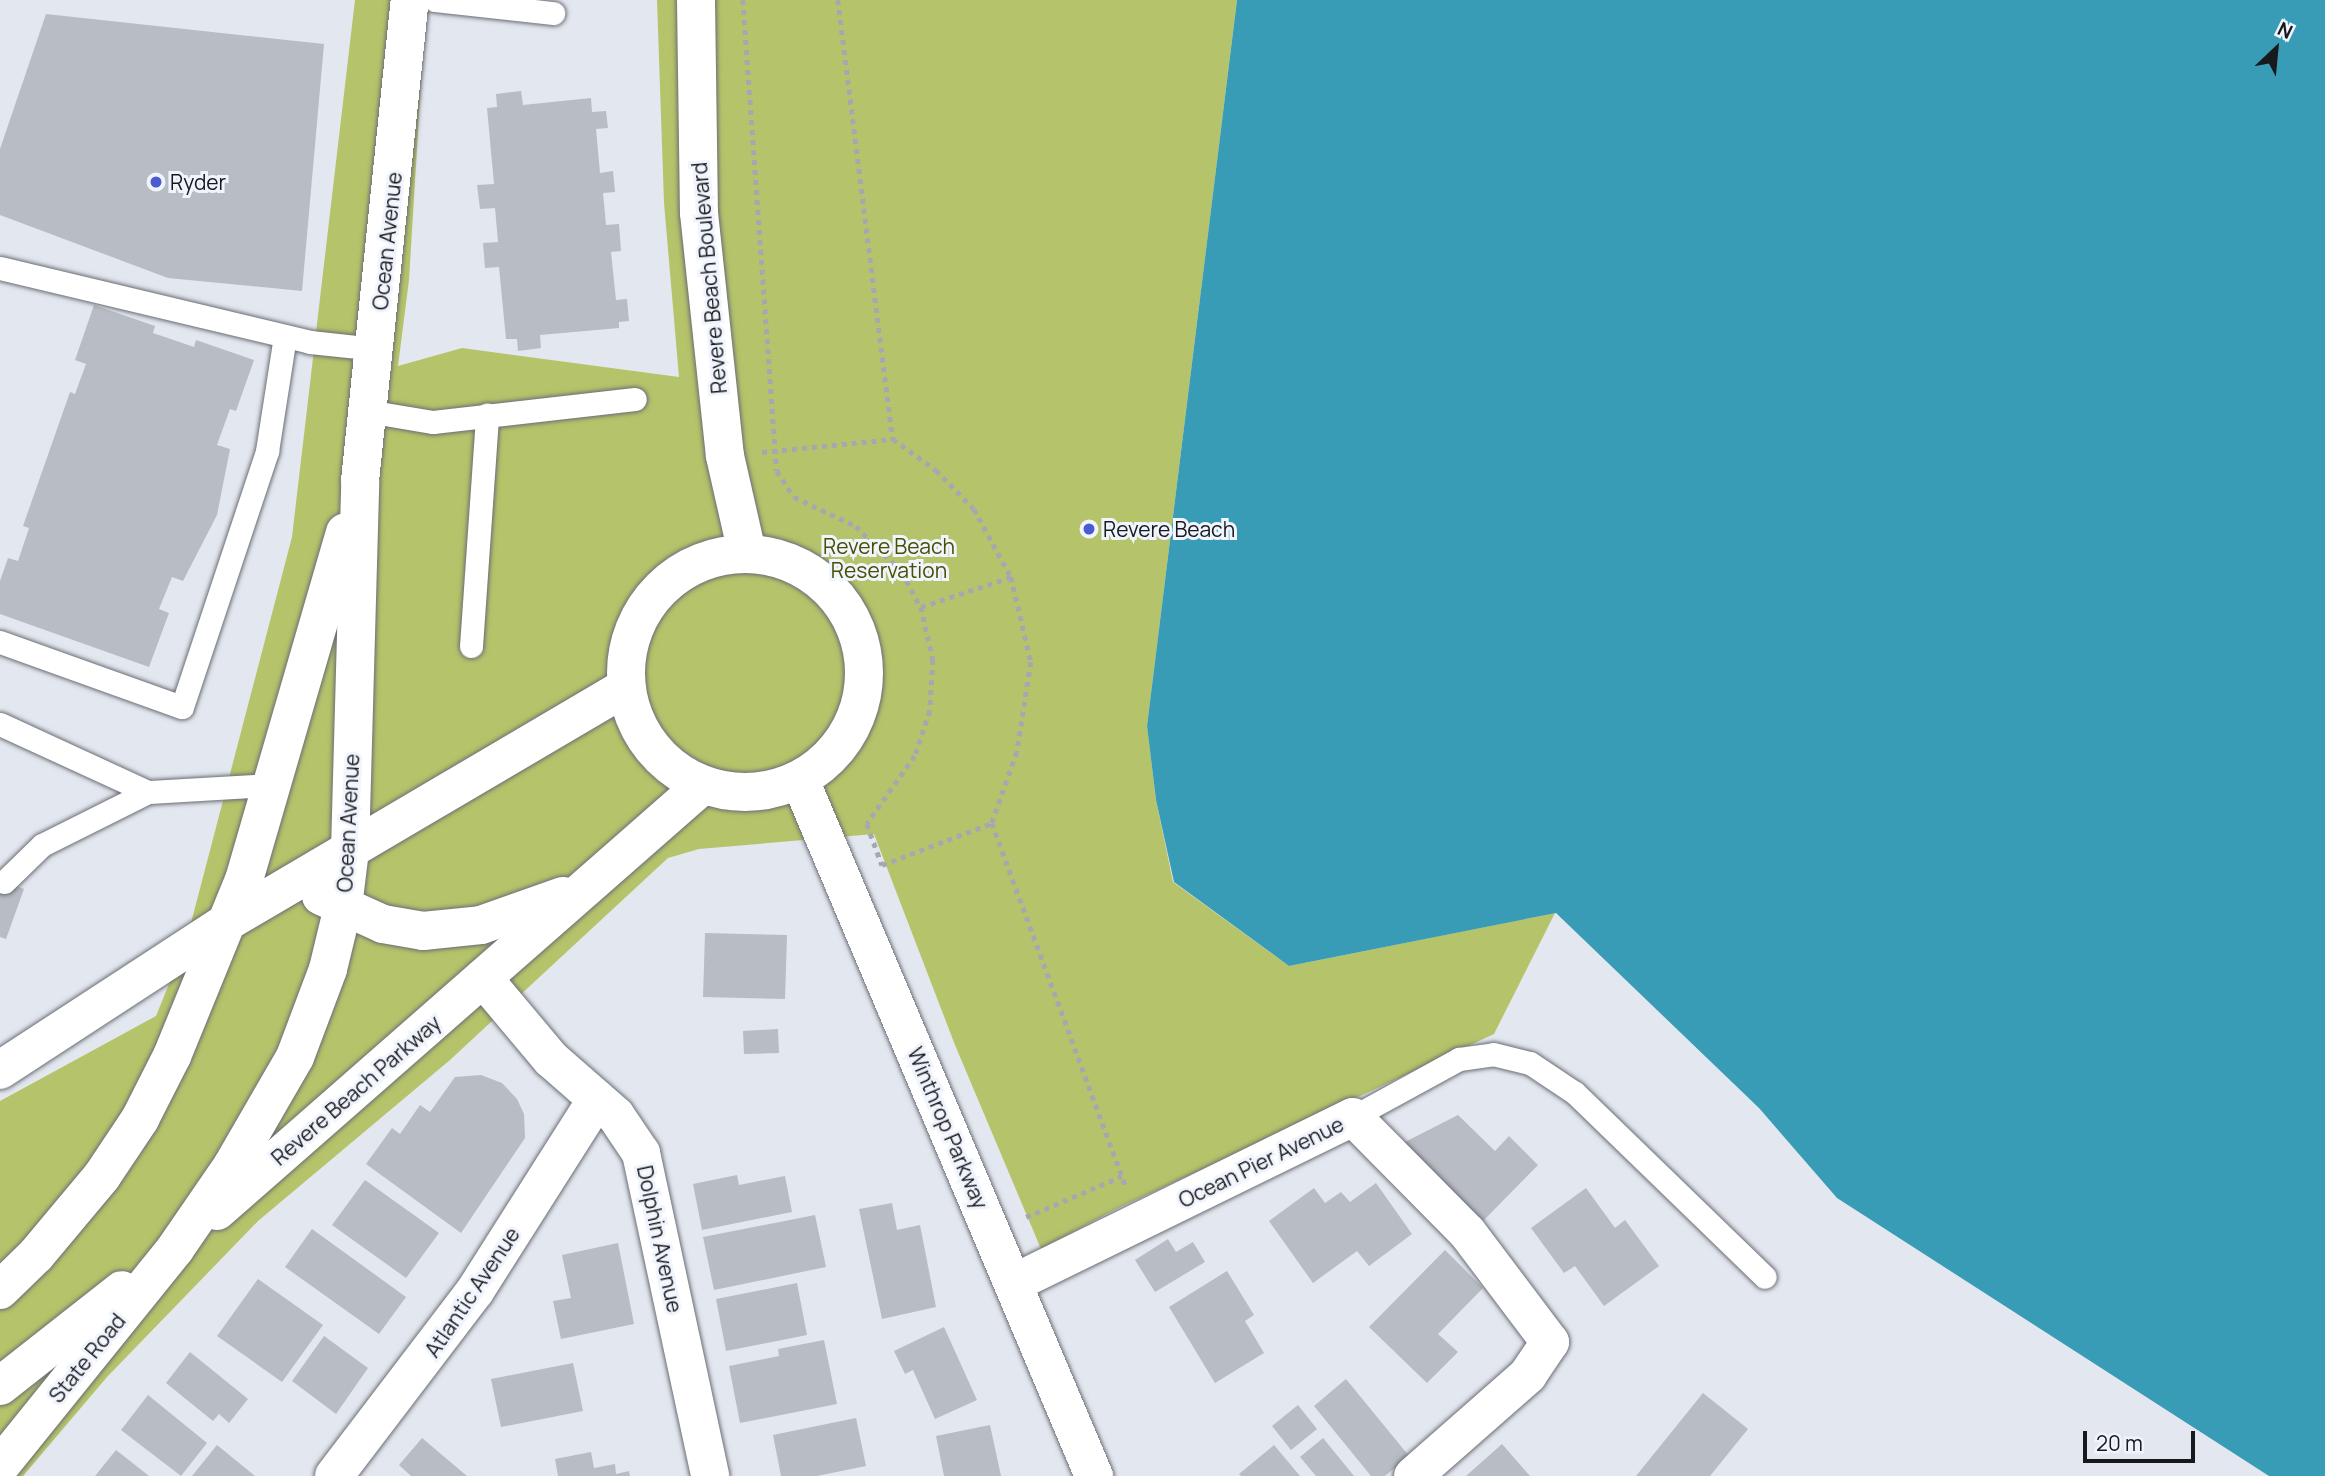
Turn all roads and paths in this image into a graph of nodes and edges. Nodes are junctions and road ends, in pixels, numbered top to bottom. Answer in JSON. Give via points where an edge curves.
{"nodes":[{"id":1,"x":410,"y":0,"type":"edge"},
{"id":2,"x":435,"y":0,"type":"edge"},
{"id":3,"x":696,"y":0,"type":"edge"},
{"id":4,"x":743,"y":0,"type":"edge"},
{"id":5,"x":838,"y":0,"type":"edge"},
{"id":6,"x":553,"y":13,"type":"dead end"},
{"id":7,"x":0,"y":268,"type":"edge"},
{"id":8,"x":285,"y":336,"type":"junction"},
{"id":9,"x":375,"y":349,"type":"junction"},
{"id":10,"x":635,"y":399,"type":"dead end"},
{"id":11,"x":367,"y":411,"type":"junction"},
{"id":12,"x":487,"y":415,"type":"junction"},
{"id":13,"x":893,"y":439,"type":"junction"},
{"id":14,"x":776,"y":451,"type":"junction"},
{"id":15,"x":360,"y":481,"type":"junction"},
{"id":16,"x":747,"y":553,"type":"junction"},
{"id":17,"x":1011,"y":577,"type":"junction"},
{"id":18,"x":921,"y":607,"type":"junction"},
{"id":19,"x":0,"y":642,"type":"edge"},
{"id":20,"x":471,"y":646,"type":"dead end"},
{"id":21,"x":626,"y":687,"type":"junction"},
{"id":22,"x":0,"y":724,"type":"edge"},
{"id":23,"x":800,"y":780,"type":"junction"},
{"id":24,"x":703,"y":785,"type":"junction"},
{"id":25,"x":148,"y":792,"type":"junction"},
{"id":26,"x":265,"y":801,"type":"junction"},
{"id":27,"x":992,"y":822,"type":"junction"},
{"id":28,"x":350,"y":850,"type":"junction"},
{"id":29,"x":298,"y":880,"type":"junction"},
{"id":30,"x":593,"y":881,"type":"junction"},
{"id":31,"x":4,"y":882,"type":"dead end"},
{"id":32,"x":343,"y":907,"type":"junction"},
{"id":33,"x":227,"y":922,"type":"junction"},
{"id":34,"x":484,"y":978,"type":"junction"},
{"id":35,"x":0,"y":1070,"type":"edge"},
{"id":36,"x":597,"y":1099,"type":"junction"},
{"id":37,"x":1353,"y":1117,"type":"junction"},
{"id":38,"x":1122,"y":1176,"type":"junction"},
{"id":39,"x":1024,"y":1217,"type":"dead end"},
{"id":40,"x":1138,"y":1221,"type":"junction"},
{"id":41,"x":175,"y":1249,"type":"junction"},
{"id":42,"x":1765,"y":1277,"type":"dead end"},
{"id":43,"x":1014,"y":1283,"type":"junction"},
{"id":44,"x":0,"y":1290,"type":"edge"},
{"id":45,"x":0,"y":1385,"type":"edge"},
{"id":46,"x":0,"y":1466,"type":"edge"},
{"id":47,"x":334,"y":1476,"type":"edge"},
{"id":48,"x":710,"y":1476,"type":"edge"},
{"id":49,"x":1094,"y":1476,"type":"edge"},
{"id":50,"x":1413,"y":1476,"type":"edge"}],
"edges":[{"from":1,"to":9,"type":"main road","name":"Ocean Avenue"},
{"from":2,"to":6,"type":"lane"},
{"from":3,"to":16,"type":"main road","name":"Revere Beach Boulevard","via":[[699,213],[725,456]]},
{"from":4,"to":14,"type":"path"},
{"from":5,"to":13,"type":"path"},
{"from":7,"to":8,"type":"lane"},
{"from":8,"to":9,"type":"lane"},
{"from":8,"to":19,"type":"lane","via":[[267,452],[182,707]]},
{"from":9,"to":11,"type":"main road","name":"Ocean Avenue"},
{"from":10,"to":12,"type":"lane"},
{"from":11,"to":12,"type":"lane","via":[[433,422]]},
{"from":11,"to":15,"type":"main road","name":"Ocean Avenue"},
{"from":12,"to":20,"type":"lane"},
{"from":13,"to":14,"type":"path"},
{"from":13,"to":17,"type":"path","via":[[936,470],[974,509]]},
{"from":14,"to":18,"type":"path","via":[[778,471],[794,497],[856,526],[902,572]]},
{"from":15,"to":26,"type":"main road","name":"Ocean Avenue"},
{"from":15,"to":28,"type":"main road","name":"Ocean Avenue"},
{"from":16,"to":21,"type":"main road","via":[[693,565],[656,593],[633,629]]},
{"from":16,"to":23,"type":"main road","via":[[774,556],[825,583],[845,606],[859,635],[864,693],[856,720],[829,760]]},
{"from":17,"to":18,"type":"path"},
{"from":17,"to":27,"type":"path","via":[[1031,662],[1017,752]]},
{"from":18,"to":27,"type":"path","via":[[933,660],[930,711],[915,756],[867,824],[882,865]]},
{"from":21,"to":24,"type":"main road","via":[[633,715],[656,752]]},
{"from":21,"to":28,"type":"main road"},
{"from":22,"to":25,"type":"lane"},
{"from":23,"to":24,"type":"main road","via":[[758,792]]},
{"from":23,"to":43,"type":"main road","name":"Winthrop Parkway"},
{"from":24,"to":30,"type":"main road","name":"Revere Beach Parkway"},
{"from":25,"to":26,"type":"lane"},
{"from":25,"to":31,"type":"lane","via":[[42,845]]},
{"from":26,"to":29,"type":"main road","via":[[272,852]]},
{"from":26,"to":33,"type":"main road","name":"Ocean Avenue"},
{"from":27,"to":38,"type":"path"},
{"from":28,"to":29,"type":"main road"},
{"from":28,"to":32,"type":"main road","name":"Ocean Avenue"},
{"from":29,"to":32,"type":"main road"},
{"from":29,"to":33,"type":"main road"},
{"from":30,"to":32,"type":"main road","via":[[514,915],[450,930],[403,929]]},
{"from":30,"to":34,"type":"main road","name":"Revere Beach Parkway"},
{"from":32,"to":41,"type":"main road","name":"Ocean Avenue","via":[[320,994],[285,1077]]},
{"from":33,"to":35,"type":"main road"},
{"from":33,"to":44,"type":"main road","via":[[172,1056],[123,1147],[58,1230]]},
{"from":34,"to":36,"type":"main road","name":"Dolphin Avenue","via":[[551,1059]]},
{"from":34,"to":41,"type":"main road","name":"Revere Beach Parkway"},
{"from":36,"to":47,"type":"main road","name":"Atlantic Avenue","via":[[475,1291]]},
{"from":36,"to":48,"type":"main road","name":"Dolphin Avenue","via":[[625,1126],[645,1165]]},
{"from":37,"to":40,"type":"main road","name":"Ocean Pier Avenue"},
{"from":37,"to":42,"type":"lane","via":[[1459,1059],[1493,1054],[1530,1063],[1569,1088]]},
{"from":37,"to":50,"type":"main road","name":"Ocean Pier Avenue","via":[[1477,1244],[1550,1342],[1528,1375]]},
{"from":38,"to":39,"type":"path"},
{"from":38,"to":40,"type":"path"},
{"from":40,"to":43,"type":"main road","name":"Ocean Pier Avenue"},
{"from":41,"to":45,"type":"main road","name":"Revere Beach Parkway"},
{"from":41,"to":46,"type":"main road","name":"State Road"},
{"from":43,"to":49,"type":"main road","name":"Winthrop Parkway"}]}
